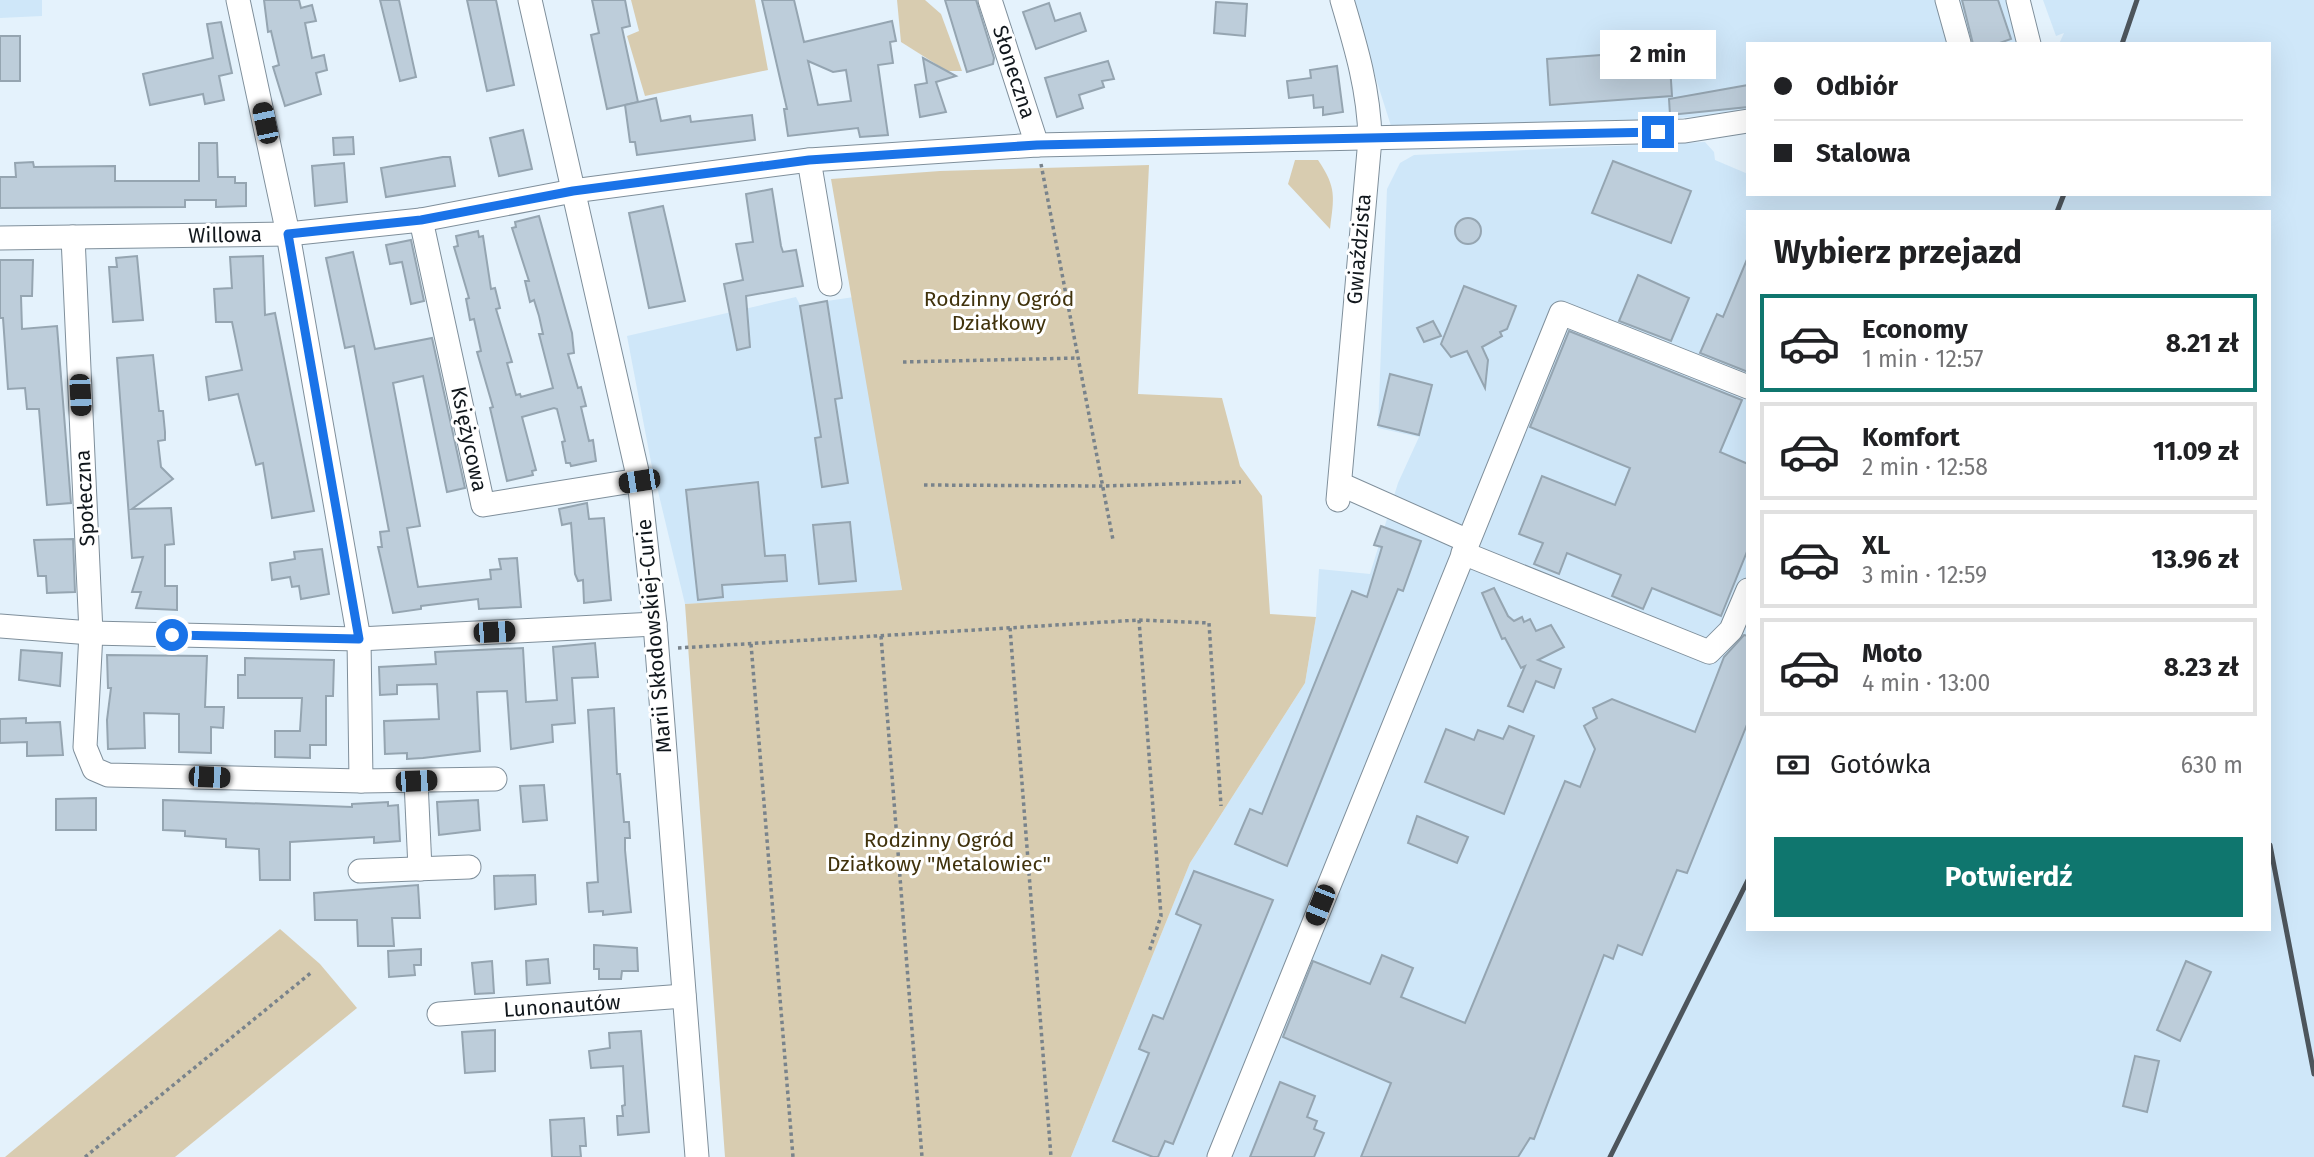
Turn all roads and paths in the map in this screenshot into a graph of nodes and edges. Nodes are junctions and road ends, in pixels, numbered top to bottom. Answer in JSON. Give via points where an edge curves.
{"nodes":[{"id":1,"x":238,"y":0,"type":"edge"},
{"id":2,"x":530,"y":0,"type":"edge"},
{"id":3,"x":990,"y":0,"type":"edge"},
{"id":4,"x":1342,"y":0,"type":"edge"},
{"id":5,"x":1947,"y":0,"type":"edge"},
{"id":6,"x":2018,"y":0,"type":"edge"},
{"id":7,"x":1959,"y":42,"type":"edge"},
{"id":8,"x":2028,"y":42,"type":"edge"},
{"id":9,"x":1746,"y":121,"type":"edge"},
{"id":10,"x":1370,"y":139,"type":"junction"},
{"id":11,"x":1037,"y":145,"type":"junction"},
{"id":12,"x":809,"y":160,"type":"junction"},
{"id":13,"x":1041,"y":168,"type":"dead end"},
{"id":14,"x":573,"y":191,"type":"junction"},
{"id":15,"x":421,"y":220,"type":"junction"},
{"id":16,"x":288,"y":234,"type":"junction"},
{"id":17,"x":73,"y":237,"type":"junction"},
{"id":18,"x":0,"y":238,"type":"edge"},
{"id":19,"x":830,"y":284,"type":"dead end"},
{"id":20,"x":1077,"y":358,"type":"junction"},
{"id":21,"x":903,"y":362,"type":"dead end"},
{"id":22,"x":1746,"y":386,"type":"edge"},
{"id":23,"x":639,"y":481,"type":"junction"},
{"id":24,"x":1241,"y":482,"type":"dead end"},
{"id":25,"x":924,"y":485,"type":"dead end"},
{"id":26,"x":1102,"y":486,"type":"junction"},
{"id":27,"x":1113,"y":540,"type":"dead end"},
{"id":28,"x":1465,"y":547,"type":"junction"},
{"id":29,"x":1746,"y":595,"type":"edge"},
{"id":30,"x":1139,"y":620,"type":"junction"},
{"id":31,"x":655,"y":624,"type":"junction"},
{"id":32,"x":0,"y":626,"type":"edge"},
{"id":33,"x":1010,"y":628,"type":"junction"},
{"id":34,"x":91,"y":633,"type":"junction"},
{"id":35,"x":881,"y":636,"type":"junction"},
{"id":36,"x":359,"y":639,"type":"junction"},
{"id":37,"x":751,"y":644,"type":"junction"},
{"id":38,"x":686,"y":648,"type":"dead end"},
{"id":39,"x":495,"y":779,"type":"dead end"},
{"id":40,"x":360,"y":781,"type":"junction"},
{"id":41,"x":416,"y":781,"type":"junction"},
{"id":42,"x":1221,"y":806,"type":"dead end"},
{"id":43,"x":469,"y":867,"type":"dead end"},
{"id":44,"x":419,"y":869,"type":"junction"},
{"id":45,"x":360,"y":871,"type":"dead end"},
{"id":46,"x":1149,"y":952,"type":"dead end"},
{"id":47,"x":312,"y":972,"type":"dead end"},
{"id":48,"x":684,"y":996,"type":"junction"},
{"id":49,"x":439,"y":1014,"type":"dead end"},
{"id":50,"x":85,"y":1157,"type":"edge"},
{"id":51,"x":697,"y":1157,"type":"edge"},
{"id":52,"x":793,"y":1157,"type":"edge"},
{"id":53,"x":922,"y":1157,"type":"edge"},
{"id":54,"x":1051,"y":1157,"type":"edge"},
{"id":55,"x":1219,"y":1157,"type":"edge"}],
"edges":[{"from":1,"to":16,"type":"street"},
{"from":2,"to":14,"type":"street","name":"Marii Skłodowskiej-Curie"},
{"from":3,"to":11,"type":"street","name":"Słoneczna"},
{"from":4,"to":10,"type":"street","name":"Gwiaździsta","via":[[1364,71]]},
{"from":5,"to":7,"type":"street"},
{"from":6,"to":8,"type":"street"},
{"from":9,"to":10,"type":"street","name":"Willowa","via":[[1685,131]]},
{"from":10,"to":11,"type":"street","name":"Willowa"},
{"from":10,"to":28,"type":"street","name":"Gwiaździsta","via":[[1339,492]]},
{"from":11,"to":12,"type":"street","name":"Willowa"},
{"from":12,"to":14,"type":"street","name":"Willowa"},
{"from":12,"to":19,"type":"street"},
{"from":13,"to":20,"type":"path"},
{"from":14,"to":15,"type":"street","name":"Willowa"},
{"from":14,"to":23,"type":"street","name":"Marii Skłodowskiej-Curie"},
{"from":15,"to":16,"type":"street","name":"Willowa"},
{"from":15,"to":23,"type":"street","name":"Księżycowa","via":[[483,505]]},
{"from":16,"to":17,"type":"street","name":"Willowa"},
{"from":16,"to":36,"type":"street"},
{"from":17,"to":18,"type":"street","name":"Willowa"},
{"from":17,"to":34,"type":"street","name":"Społeczna"},
{"from":20,"to":21,"type":"path"},
{"from":20,"to":26,"type":"path"},
{"from":22,"to":28,"type":"street","via":[[1561,313]]},
{"from":23,"to":31,"type":"street","name":"Marii Skłodowskiej-Curie"},
{"from":24,"to":26,"type":"path"},
{"from":25,"to":26,"type":"path"},
{"from":26,"to":27,"type":"path"},
{"from":28,"to":29,"type":"street","via":[[1709,652],[1731,630]]},
{"from":28,"to":55,"type":"street"},
{"from":30,"to":33,"type":"path"},
{"from":30,"to":42,"type":"path","via":[[1209,623]]},
{"from":30,"to":46,"type":"path","via":[[1161,916]]},
{"from":31,"to":36,"type":"street"},
{"from":31,"to":48,"type":"street","name":"Marii Skłodowskiej-Curie"},
{"from":32,"to":34,"type":"street"},
{"from":33,"to":35,"type":"path"},
{"from":33,"to":54,"type":"path"},
{"from":34,"to":36,"type":"street"},
{"from":34,"to":40,"type":"street","name":"Społeczna","via":[[85,747],[100,774]]},
{"from":35,"to":37,"type":"path"},
{"from":35,"to":53,"type":"path"},
{"from":36,"to":40,"type":"street"},
{"from":37,"to":38,"type":"path"},
{"from":37,"to":52,"type":"path"},
{"from":39,"to":41,"type":"street"},
{"from":40,"to":41,"type":"street"},
{"from":41,"to":44,"type":"street"},
{"from":43,"to":44,"type":"street"},
{"from":44,"to":45,"type":"street"},
{"from":47,"to":50,"type":"path"},
{"from":48,"to":49,"type":"street","name":"Lunonautów"},
{"from":48,"to":51,"type":"street","name":"Marii Skłodowskiej-Curie"}]}
